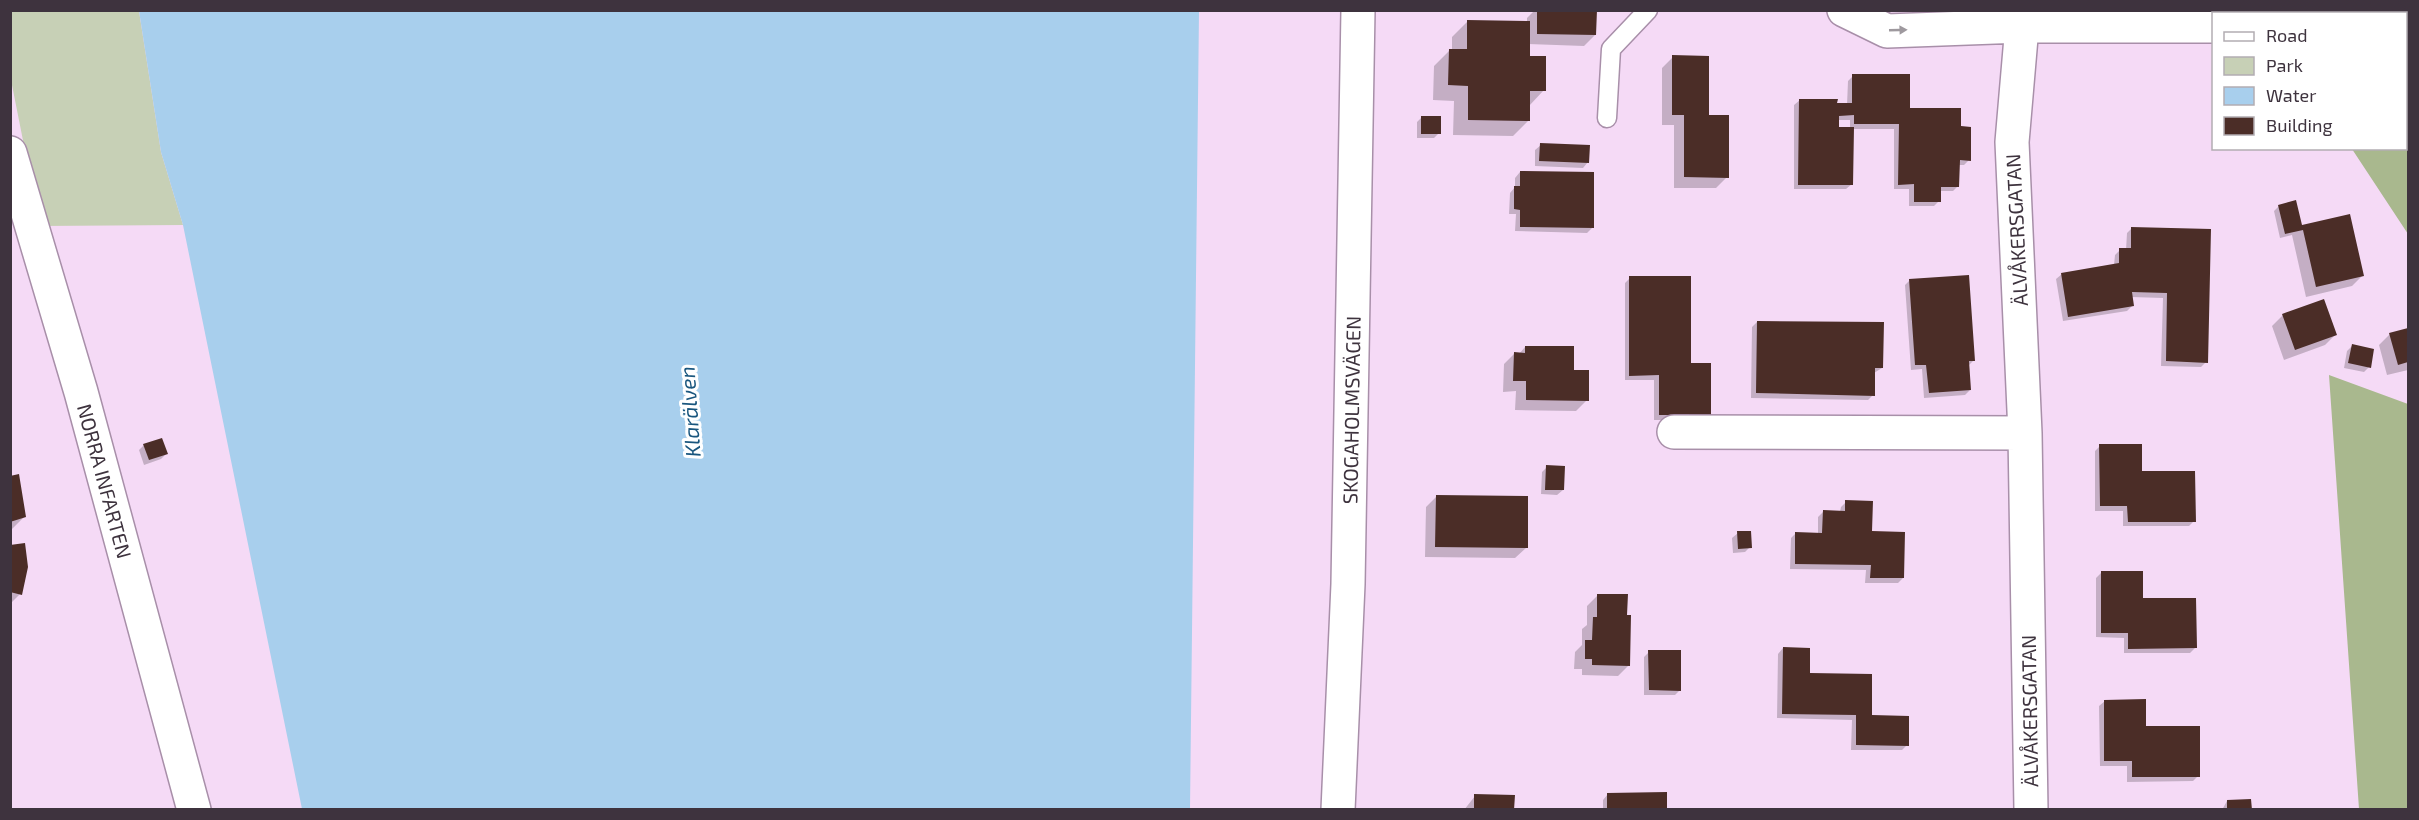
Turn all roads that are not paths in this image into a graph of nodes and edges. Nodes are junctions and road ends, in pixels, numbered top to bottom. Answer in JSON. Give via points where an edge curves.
{"nodes":[{"id":1,"x":1358,"y":10,"type":"edge"},
{"id":2,"x":1648,"y":10,"type":"edge"},
{"id":3,"x":1844,"y":10,"type":"edge"},
{"id":4,"x":2025,"y":18,"type":"edge"},
{"id":5,"x":2212,"y":26,"type":"edge"},
{"id":6,"x":1607,"y":118,"type":"dead end"},
{"id":7,"x":10,"y":153,"type":"edge"},
{"id":8,"x":1674,"y":432,"type":"dead end"},
{"id":9,"x":2025,"y":433,"type":"junction"},
{"id":10,"x":194,"y":810,"type":"edge"},
{"id":11,"x":1338,"y":810,"type":"edge"},
{"id":12,"x":2031,"y":810,"type":"edge"}],
"edges":[{"from":1,"to":11,"type":"street","name":"SKOGAHOLMSVÄGEN","via":[[1348,584]]},
{"from":2,"to":6,"type":"lane","via":[[1611,49]]},
{"from":3,"to":4,"type":"street","one_way":true,"via":[[1887,31]]},
{"from":4,"to":5,"type":"street"},
{"from":4,"to":9,"type":"street","name":"ÄLVÅKERSGATAN","via":[[2012,142]]},
{"from":7,"to":10,"type":"street","name":"NORRA INFARTEN","via":[[84,403]]},
{"from":8,"to":9,"type":"street"},
{"from":9,"to":12,"type":"street","name":"ÄLVÅKERSGATAN"}]}
